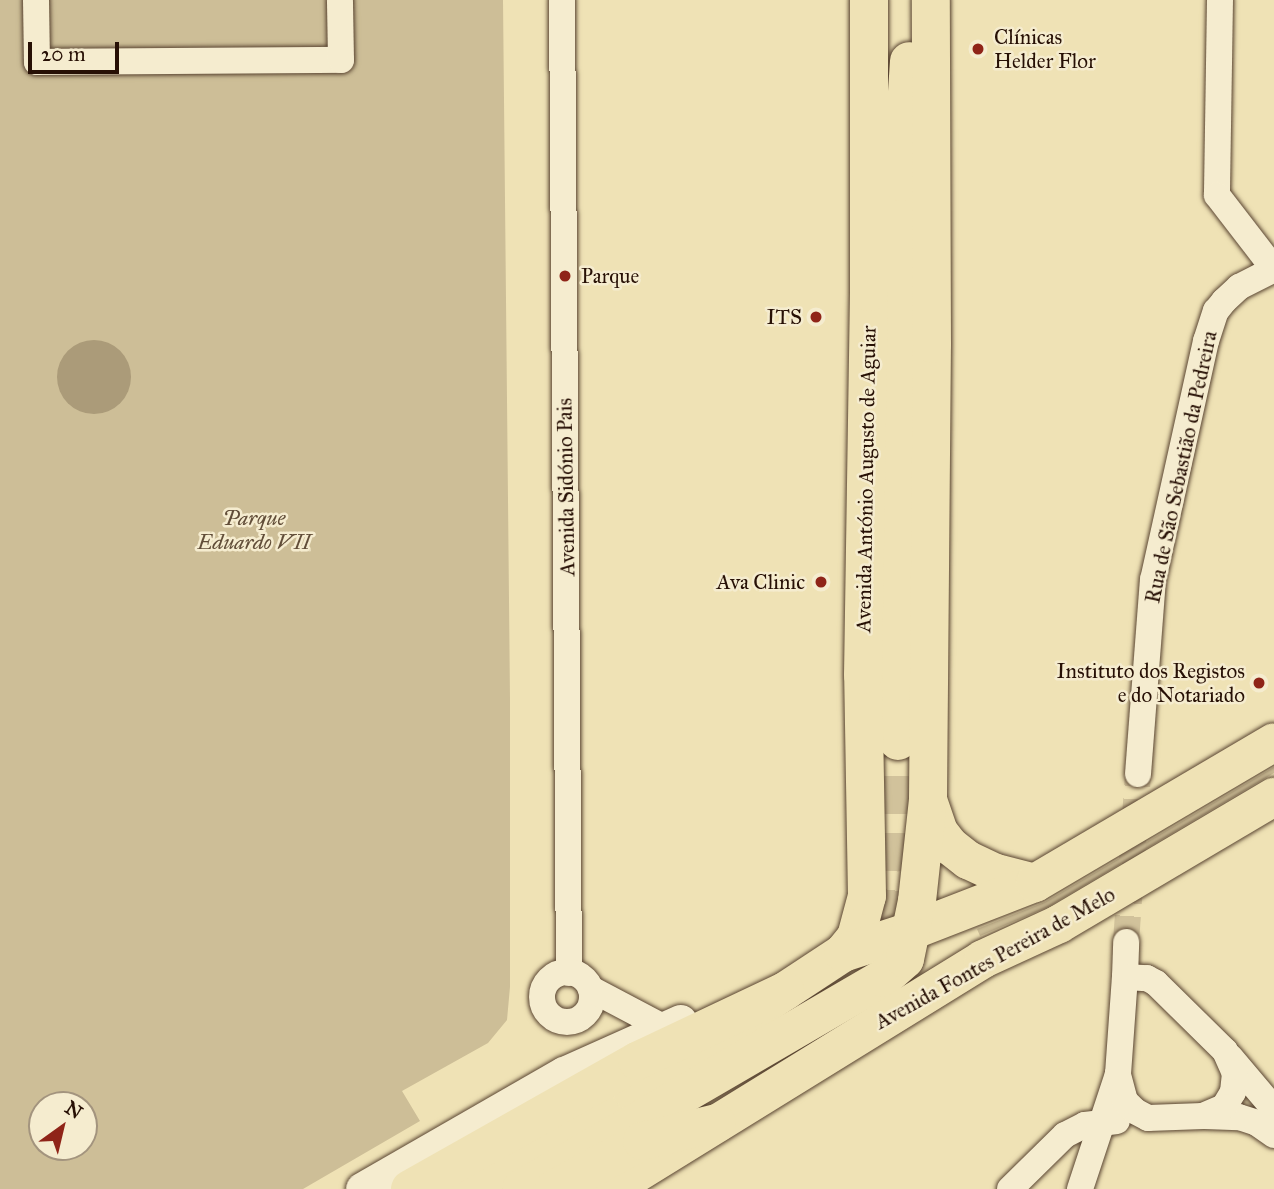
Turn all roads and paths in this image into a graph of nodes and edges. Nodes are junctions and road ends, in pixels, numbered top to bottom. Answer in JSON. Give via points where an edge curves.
{"nodes":[{"id":1,"x":36,"y":0,"type":"edge"},
{"id":2,"x":340,"y":0,"type":"edge"},
{"id":3,"x":562,"y":0,"type":"edge"},
{"id":4,"x":869,"y":0,"type":"edge"},
{"id":5,"x":922,"y":0,"type":"edge"},
{"id":6,"x":931,"y":0,"type":"edge"},
{"id":7,"x":1220,"y":0,"type":"edge"},
{"id":8,"x":1274,"y":269,"type":"edge"},
{"id":9,"x":898,"y":741,"type":"tunnel mouth"},
{"id":10,"x":1274,"y":743,"type":"edge"},
{"id":11,"x":1138,"y":774,"type":"tunnel mouth"},
{"id":12,"x":1274,"y":797,"type":"edge"},
{"id":13,"x":928,"y":799,"type":"junction"},
{"id":14,"x":1035,"y":883,"type":"junction"},
{"id":15,"x":912,"y":931,"type":"junction"},
{"id":16,"x":1126,"y":942,"type":"tunnel mouth"},
{"id":17,"x":843,"y":953,"type":"junction"},
{"id":18,"x":569,"y":973,"type":"junction"},
{"id":19,"x":1125,"y":977,"type":"junction"},
{"id":20,"x":591,"y":989,"type":"junction"},
{"id":21,"x":785,"y":990,"type":"junction"},
{"id":22,"x":738,"y":1011,"type":"junction"},
{"id":23,"x":665,"y":1028,"type":"junction"},
{"id":24,"x":1226,"y":1051,"type":"junction"},
{"id":25,"x":1118,"y":1074,"type":"junction"},
{"id":26,"x":1274,"y":1110,"type":"edge"},
{"id":27,"x":1203,"y":1115,"type":"junction"},
{"id":28,"x":1148,"y":1118,"type":"junction"},
{"id":29,"x":1104,"y":1122,"type":"junction"},
{"id":30,"x":717,"y":1123,"type":"junction"},
{"id":31,"x":1274,"y":1135,"type":"edge"},
{"id":32,"x":362,"y":1189,"type":"edge"},
{"id":33,"x":410,"y":1189,"type":"edge"},
{"id":34,"x":464,"y":1189,"type":"edge"},
{"id":35,"x":520,"y":1189,"type":"edge"},
{"id":36,"x":554,"y":1189,"type":"edge"},
{"id":37,"x":611,"y":1189,"type":"edge"},
{"id":38,"x":1010,"y":1189,"type":"edge"},
{"id":39,"x":1080,"y":1189,"type":"edge"}],
"edges":[{"from":1,"to":2,"type":"street","via":[[37,62],[51,62],[341,60]]},
{"from":3,"to":18,"type":"street","name":"Avenida Sidónio Pais"},
{"from":4,"to":17,"type":"main road","name":"Avenida António Augusto de Aguiar","via":[[863,675],[867,895],[856,937]]},
{"from":5,"to":9,"type":"main road","name":"Avenida António Augusto de Aguiar","via":[[905,94],[901,182]]},
{"from":6,"to":13,"type":"main road"},
{"from":7,"to":8,"type":"street","name":"Rua de São Sebastião da Pedreira","via":[[1217,195]]},
{"from":8,"to":11,"type":"street","name":"Rua de São Sebastião da Pedreira","via":[[1224,301],[1206,341],[1153,580]]},
{"from":10,"to":14,"type":"main road"},
{"from":12,"to":30,"type":"main road","name":"Avenida Fontes Pereira de Melo","via":[[1059,924],[983,959]]},
{"from":13,"to":14,"type":"main road","via":[[939,832],[950,846],[996,873]]},
{"from":13,"to":15,"type":"main road"},
{"from":14,"to":15,"type":"main road"},
{"from":15,"to":17,"type":"main road"},
{"from":15,"to":35,"type":"main road","via":[[905,959],[884,978]]},
{"from":16,"to":19,"type":"street"},
{"from":17,"to":21,"type":"main road"},
{"from":18,"to":20,"type":"street","via":[[582,978]]},
{"from":18,"to":20,"type":"street","via":[[553,977],[544,989],[544,1006],[554,1018],[569,1022],[583,1016],[591,1003]]},
{"from":19,"to":24,"type":"street","via":[[1156,983]]},
{"from":19,"to":25,"type":"street"},
{"from":20,"to":23,"type":"street"},
{"from":21,"to":22,"type":"main road"},
{"from":21,"to":34,"type":"main road","via":[[632,1092]]},
{"from":22,"to":23,"type":"street","via":[[705,1015]]},
{"from":22,"to":33,"type":"main road","via":[[579,1093]]},
{"from":23,"to":32,"type":"street","via":[[564,1073]]},
{"from":24,"to":26,"type":"street"},
{"from":24,"to":27,"type":"street","via":[[1235,1073],[1233,1092],[1224,1107]]},
{"from":25,"to":28,"type":"street","via":[[1125,1101]]},
{"from":25,"to":29,"type":"street"},
{"from":27,"to":28,"type":"street"},
{"from":27,"to":31,"type":"street","via":[[1239,1117]]},
{"from":28,"to":29,"type":"street"},
{"from":29,"to":38,"type":"street","via":[[1085,1125],[1065,1136]]},
{"from":29,"to":39,"type":"street"},
{"from":30,"to":36,"type":"main road","via":[[642,1141]]},
{"from":30,"to":37,"type":"main road","name":"Avenida Fontes Pereira de Melo"}]}
